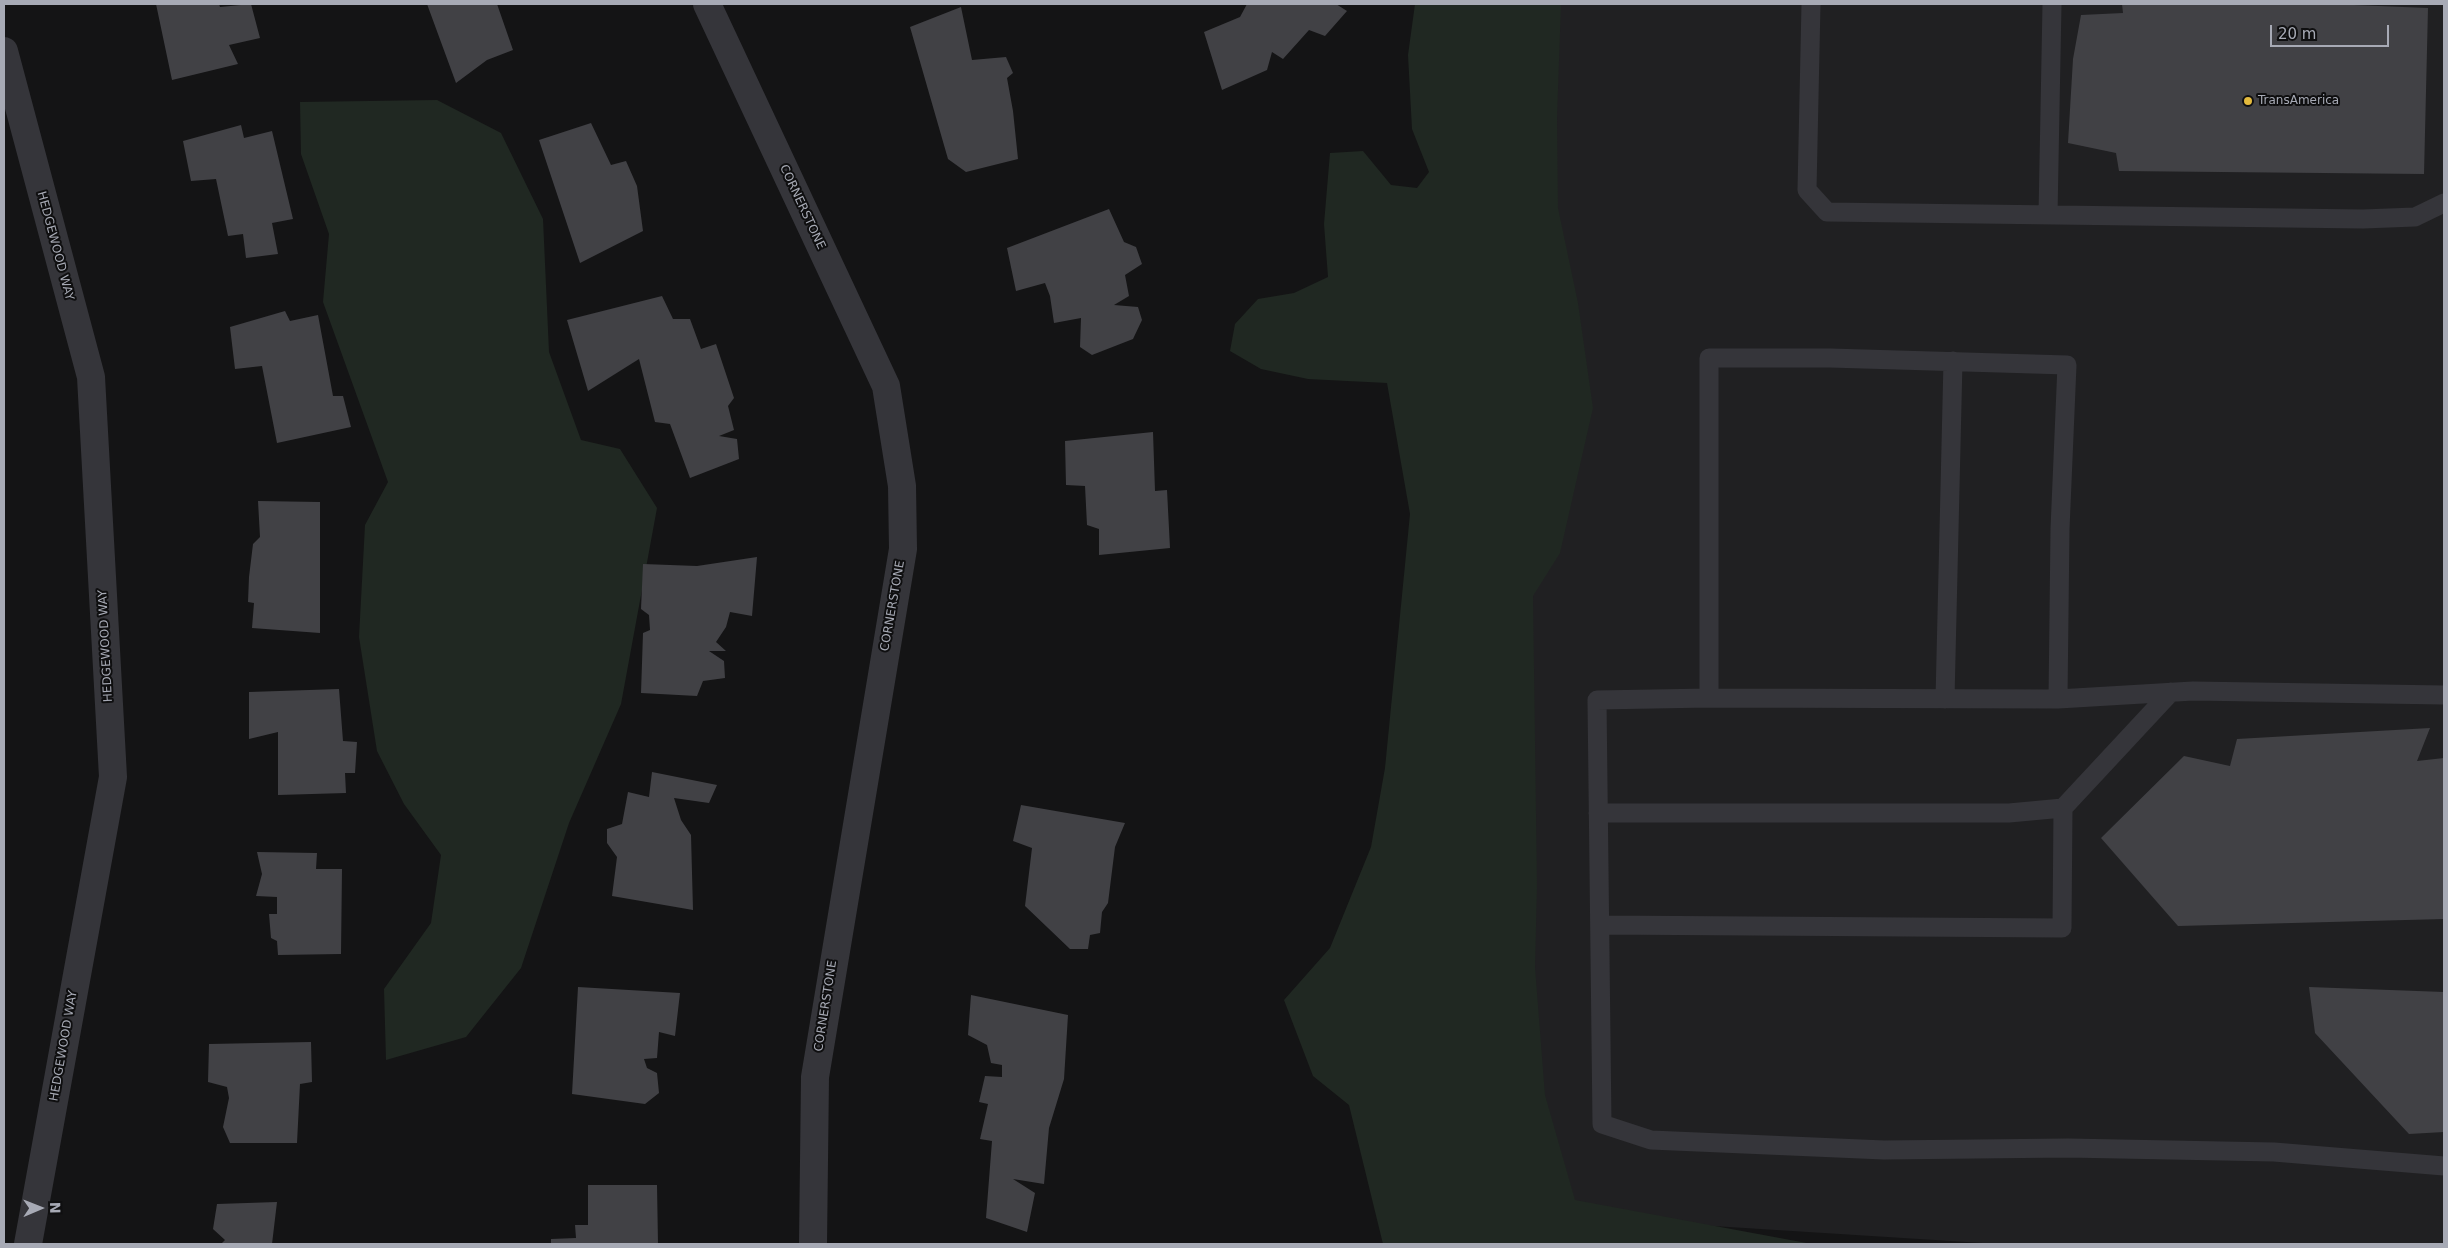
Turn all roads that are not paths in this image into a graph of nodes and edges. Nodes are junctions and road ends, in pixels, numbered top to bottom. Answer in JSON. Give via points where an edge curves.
{"nodes":[{"id":1,"x":707,"y":4,"type":"edge"},
{"id":2,"x":1811,"y":4,"type":"edge"},
{"id":3,"x":2052,"y":4,"type":"edge"},
{"id":4,"x":4,"y":51,"type":"edge"},
{"id":5,"x":2444,"y":203,"type":"edge"},
{"id":6,"x":2048,"y":215,"type":"junction"},
{"id":7,"x":1953,"y":361,"type":"junction"},
{"id":8,"x":2171,"y":692,"type":"junction"},
{"id":9,"x":2444,"y":694,"type":"edge"},
{"id":10,"x":1709,"y":698,"type":"junction"},
{"id":11,"x":1945,"y":699,"type":"junction"},
{"id":12,"x":2058,"y":699,"type":"junction"},
{"id":13,"x":2064,"y":808,"type":"junction"},
{"id":14,"x":1598,"y":813,"type":"junction"},
{"id":15,"x":1600,"y":925,"type":"junction"},
{"id":16,"x":2444,"y":1166,"type":"edge"},
{"id":17,"x":28,"y":1244,"type":"edge"},
{"id":18,"x":813,"y":1244,"type":"edge"}],
"edges":[{"from":1,"to":18,"type":"street","name":"CORNERSTONE","via":[[886,386],[902,486],[903,549],[814,1077]]},
{"from":2,"to":6,"type":"lane","via":[[1807,190],[1827,212]]},
{"from":3,"to":6,"type":"lane"},
{"from":4,"to":17,"type":"street","name":"HEDGEWOOD WAY","via":[[91,377],[113,777]]},
{"from":5,"to":6,"type":"lane","via":[[2415,217],[2363,219]]},
{"from":7,"to":10,"type":"lane","via":[[1709,358]]},
{"from":7,"to":11,"type":"lane"},
{"from":7,"to":12,"type":"lane","via":[[2067,365],[2060,529]]},
{"from":8,"to":9,"type":"lane"},
{"from":8,"to":12,"type":"lane"},
{"from":8,"to":13,"type":"lane"},
{"from":10,"to":11,"type":"lane"},
{"from":10,"to":14,"type":"lane","via":[[1597,700]]},
{"from":11,"to":12,"type":"lane"},
{"from":13,"to":14,"type":"lane","via":[[2009,813]]},
{"from":13,"to":15,"type":"lane","via":[[2062,928]]},
{"from":14,"to":15,"type":"lane"},
{"from":15,"to":16,"type":"lane","via":[[1602,1124],[1651,1140],[1884,1150],[2068,1148],[2274,1152]]}]}
